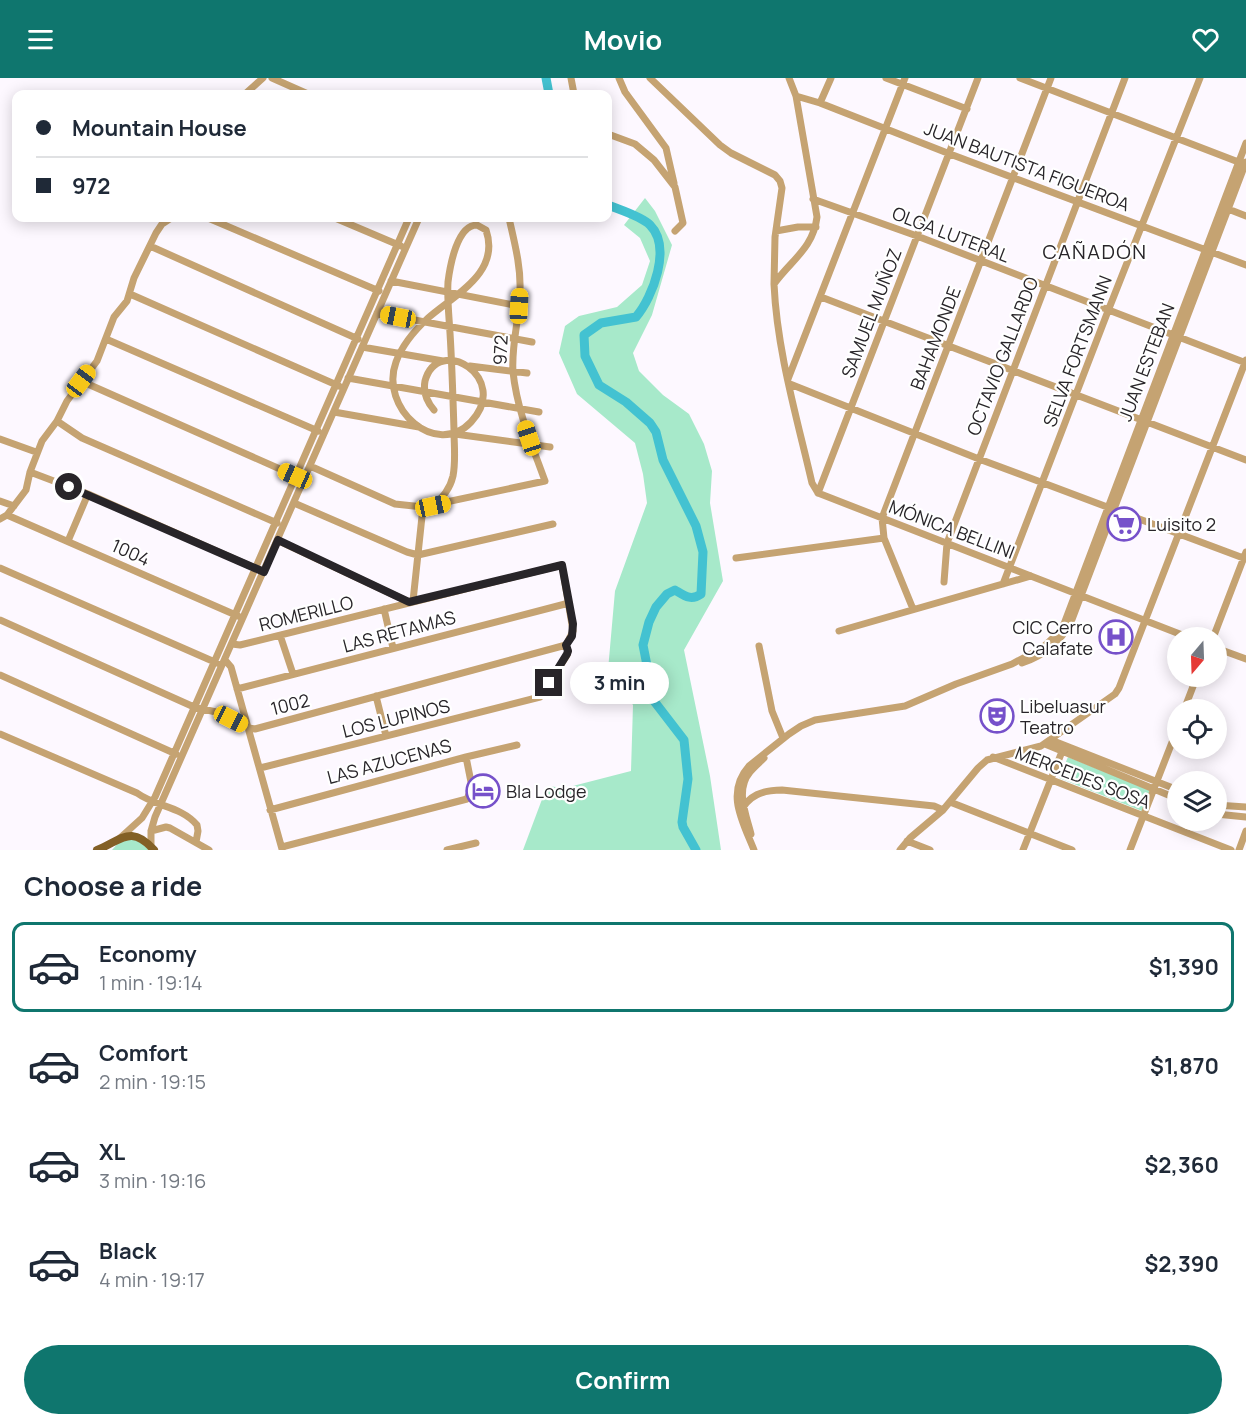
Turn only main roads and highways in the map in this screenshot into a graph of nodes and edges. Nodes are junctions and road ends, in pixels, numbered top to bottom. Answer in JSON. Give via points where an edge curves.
{"nodes":[{"id":1,"x":117,"y":840,"type":"junction"},
{"id":2,"x":152,"y":849,"type":"edge"},
{"id":3,"x":97,"y":850,"type":"edge"},
{"id":4,"x":110,"y":850,"type":"edge"}],
"edges":[{"from":1,"to":2,"type":"main road","via":[[138,836]]},
{"from":1,"to":3,"type":"main road"},
{"from":1,"to":4,"type":"main road"}]}
